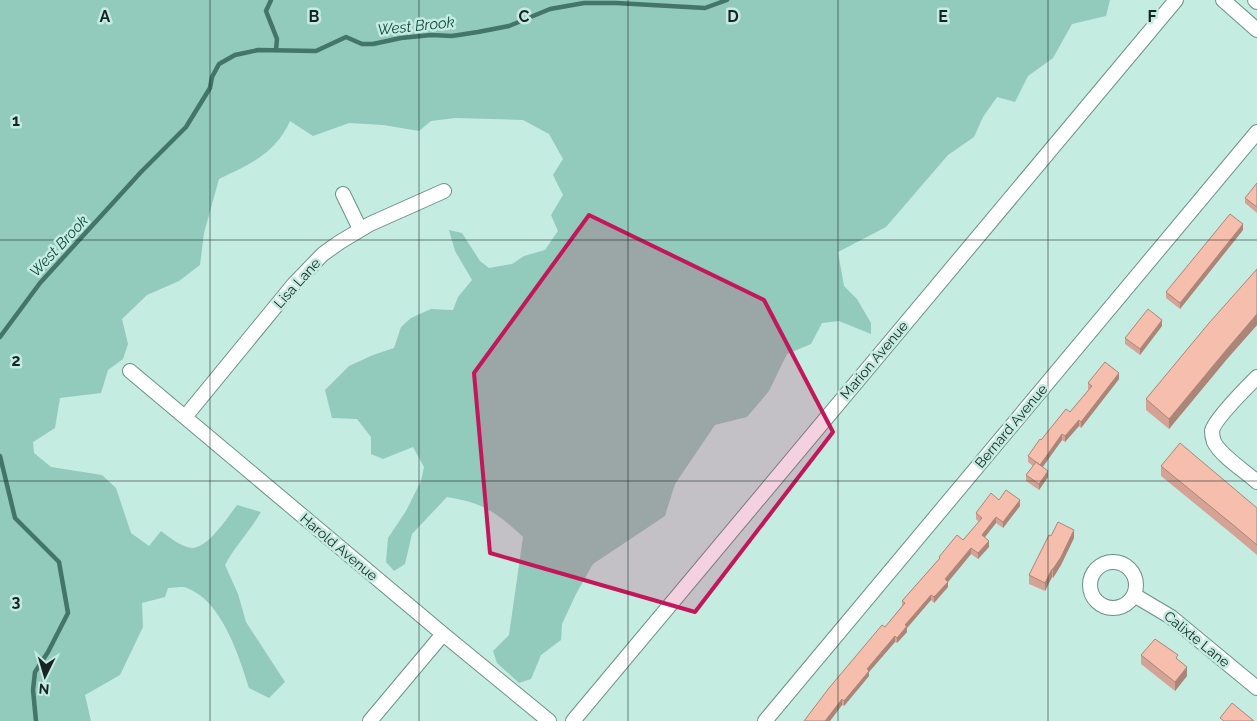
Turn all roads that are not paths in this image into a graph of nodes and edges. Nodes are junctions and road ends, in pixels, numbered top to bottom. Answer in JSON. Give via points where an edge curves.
{"nodes":[{"id":1,"x":1176,"y":0,"type":"edge"},
{"id":2,"x":1223,"y":0,"type":"edge"},
{"id":3,"x":1257,"y":30,"type":"edge"},
{"id":4,"x":1257,"y":132,"type":"edge"},
{"id":5,"x":444,"y":191,"type":"dead end"},
{"id":6,"x":343,"y":194,"type":"dead end"},
{"id":7,"x":360,"y":229,"type":"junction"},
{"id":8,"x":130,"y":371,"type":"dead end"},
{"id":9,"x":1257,"y":377,"type":"edge"},
{"id":10,"x":185,"y":417,"type":"junction"},
{"id":11,"x":1257,"y":482,"type":"edge"},
{"id":12,"x":1134,"y":595,"type":"dead end"},
{"id":13,"x":443,"y":634,"type":"junction"},
{"id":14,"x":1257,"y":688,"type":"edge"},
{"id":15,"x":370,"y":721,"type":"edge"},
{"id":16,"x":549,"y":721,"type":"edge"},
{"id":17,"x":573,"y":721,"type":"edge"},
{"id":18,"x":765,"y":721,"type":"edge"}],
"edges":[{"from":1,"to":17,"type":"street","name":"Marion Avenue"},
{"from":2,"to":3,"type":"street"},
{"from":4,"to":18,"type":"street","name":"Bernard Avenue"},
{"from":5,"to":7,"type":"street","name":"Lisa Lane"},
{"from":6,"to":7,"type":"street"},
{"from":7,"to":10,"type":"street","name":"Lisa Lane","via":[[310,267]]},
{"from":8,"to":10,"type":"street","name":"Harold Avenue"},
{"from":9,"to":11,"type":"street","via":[[1212,430],[1214,442],[1224,454]]},
{"from":10,"to":13,"type":"street","name":"Harold Avenue"},
{"from":12,"to":14,"type":"street","name":"Calixte Lane","via":[[1171,617]]},
{"from":13,"to":15,"type":"street"},
{"from":13,"to":16,"type":"street","name":"Harold Avenue"}]}
